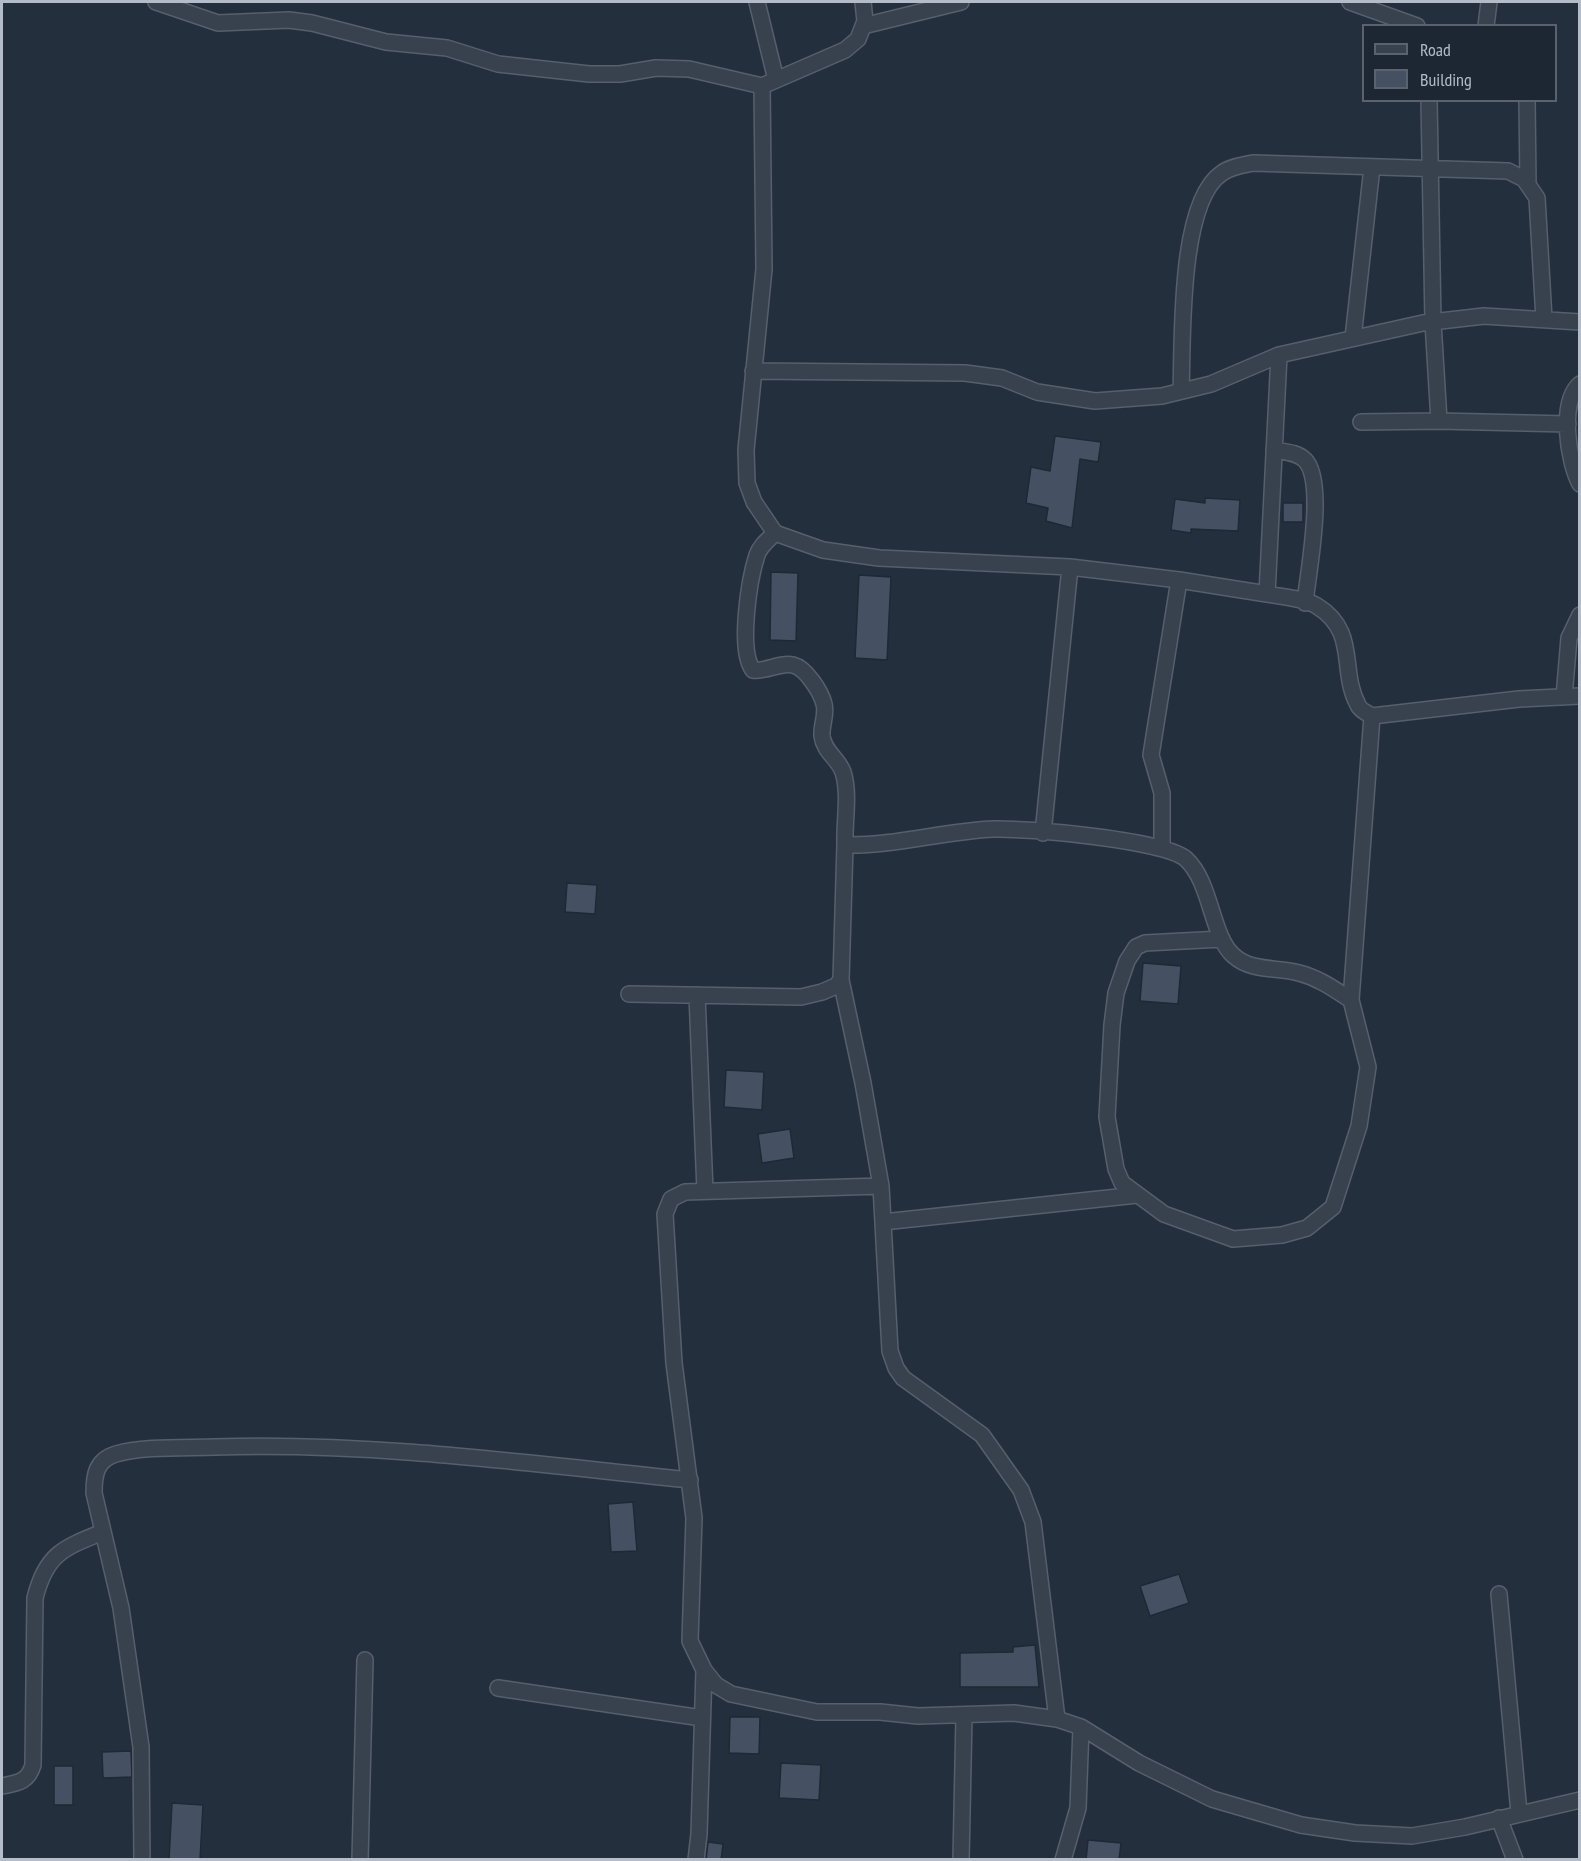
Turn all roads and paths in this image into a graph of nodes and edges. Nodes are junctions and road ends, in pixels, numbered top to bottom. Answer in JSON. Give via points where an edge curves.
{"nodes":[{"id":1,"x":156,"y":2,"type":"edge"},
{"id":2,"x":757,"y":2,"type":"edge"},
{"id":3,"x":863,"y":2,"type":"edge"},
{"id":4,"x":961,"y":2,"type":"edge"},
{"id":5,"x":1350,"y":2,"type":"edge"},
{"id":6,"x":1489,"y":2,"type":"edge"},
{"id":7,"x":1411,"y":24,"type":"edge"},
{"id":8,"x":1486,"y":24,"type":"edge"},
{"id":9,"x":863,"y":26,"type":"junction"},
{"id":10,"x":769,"y":83,"type":"junction"},
{"id":11,"x":1429,"y":102,"type":"edge"},
{"id":12,"x":1527,"y":102,"type":"edge"},
{"id":13,"x":1372,"y":167,"type":"junction"},
{"id":14,"x":1430,"y":169,"type":"junction"},
{"id":15,"x":1528,"y":184,"type":"junction"},
{"id":16,"x":1544,"y":320,"type":"junction"},
{"id":17,"x":1433,"y":322,"type":"junction"},
{"id":18,"x":1580,"y":322,"type":"edge"},
{"id":19,"x":1353,"y":338,"type":"junction"},
{"id":20,"x":1279,"y":355,"type":"junction"},
{"id":21,"x":753,"y":371,"type":"junction"},
{"id":22,"x":1580,"y":384,"type":"edge"},
{"id":23,"x":1181,"y":391,"type":"junction"},
{"id":24,"x":1439,"y":421,"type":"junction"},
{"id":25,"x":1361,"y":422,"type":"dead end"},
{"id":26,"x":1568,"y":424,"type":"junction"},
{"id":27,"x":1274,"y":450,"type":"junction"},
{"id":28,"x":1580,"y":484,"type":"edge"},
{"id":29,"x":775,"y":533,"type":"junction"},
{"id":30,"x":1070,"y":567,"type":"junction"},
{"id":31,"x":1179,"y":580,"type":"junction"},
{"id":32,"x":1267,"y":594,"type":"junction"},
{"id":33,"x":1305,"y":603,"type":"junction"},
{"id":34,"x":1580,"y":615,"type":"edge"},
{"id":35,"x":1572,"y":696,"type":"edge"},
{"id":36,"x":1372,"y":716,"type":"junction"},
{"id":37,"x":1043,"y":833,"type":"junction"},
{"id":38,"x":845,"y":845,"type":"junction"},
{"id":39,"x":1162,"y":847,"type":"junction"},
{"id":40,"x":1222,"y":939,"type":"junction"},
{"id":41,"x":841,"y":980,"type":"junction"},
{"id":42,"x":629,"y":994,"type":"dead end"},
{"id":43,"x":698,"y":995,"type":"junction"},
{"id":44,"x":1351,"y":1000,"type":"junction"},
{"id":45,"x":881,"y":1186,"type":"junction"},
{"id":46,"x":705,"y":1191,"type":"junction"},
{"id":47,"x":1137,"y":1195,"type":"junction"},
{"id":48,"x":883,"y":1222,"type":"junction"},
{"id":49,"x":690,"y":1480,"type":"junction"},
{"id":50,"x":103,"y":1532,"type":"junction"},
{"id":51,"x":1499,"y":1594,"type":"dead end"},
{"id":52,"x":365,"y":1660,"type":"dead end"},
{"id":53,"x":704,"y":1670,"type":"junction"},
{"id":54,"x":498,"y":1688,"type":"dead end"},
{"id":55,"x":964,"y":1716,"type":"junction"},
{"id":56,"x":702,"y":1718,"type":"junction"},
{"id":57,"x":1057,"y":1719,"type":"junction"},
{"id":58,"x":1082,"y":1727,"type":"junction"},
{"id":59,"x":2,"y":1786,"type":"edge"},
{"id":60,"x":1580,"y":1800,"type":"edge"},
{"id":61,"x":1520,"y":1812,"type":"junction"},
{"id":62,"x":1499,"y":1818,"type":"junction"},
{"id":63,"x":142,"y":1860,"type":"edge"},
{"id":64,"x":360,"y":1860,"type":"edge"},
{"id":65,"x":696,"y":1860,"type":"edge"},
{"id":66,"x":961,"y":1860,"type":"edge"},
{"id":67,"x":1063,"y":1860,"type":"edge"},
{"id":68,"x":1515,"y":1860,"type":"edge"}],
"edges":[{"from":1,"to":10,"type":"street","via":[[218,23],[312,23],[386,42],[447,48],[498,64],[589,75],[689,69]]},
{"from":2,"to":10,"type":"street"},
{"from":3,"to":9,"type":"street"},
{"from":4,"to":9,"type":"street"},
{"from":5,"to":7,"type":"street"},
{"from":6,"to":8,"type":"street"},
{"from":9,"to":10,"type":"street","via":[[858,39],[845,50]]},
{"from":10,"to":21,"type":"street","via":[[764,269]]},
{"from":11,"to":14,"type":"street"},
{"from":12,"to":15,"type":"street"},
{"from":13,"to":14,"type":"street"},
{"from":13,"to":19,"type":"street"},
{"from":13,"to":23,"type":"street","via":[[1253,163],[1222,173],[1209,186],[1192,230],[1185,270]]},
{"from":14,"to":15,"type":"street","via":[[1508,171]]},
{"from":14,"to":17,"type":"street"},
{"from":15,"to":16,"type":"street","via":[[1537,198]]},
{"from":16,"to":17,"type":"street","via":[[1484,316]]},
{"from":16,"to":18,"type":"street"},
{"from":17,"to":19,"type":"street"},
{"from":17,"to":24,"type":"street"},
{"from":19,"to":20,"type":"street"},
{"from":20,"to":23,"type":"street","via":[[1211,384]]},
{"from":20,"to":27,"type":"street"},
{"from":21,"to":23,"type":"street","via":[[965,373],[1002,378],[1036,392],[1095,401]]},
{"from":21,"to":29,"type":"street","via":[[747,483],[754,502]]},
{"from":22,"to":26,"type":"street","via":[[1569,398]]},
{"from":24,"to":25,"type":"street"},
{"from":24,"to":26,"type":"street"},
{"from":26,"to":28,"type":"street","via":[[1574,472]]},
{"from":27,"to":32,"type":"street"},
{"from":27,"to":33,"type":"street","via":[[1294,453],[1312,471],[1315,499]]},
{"from":29,"to":30,"type":"street","via":[[823,550],[879,558]]},
{"from":29,"to":38,"type":"street","via":[[757,554],[745,627],[747,662],[753,670],[760,671],[793,665],[801,669],[825,705],[822,736],[845,781]]},
{"from":30,"to":31,"type":"street"},
{"from":30,"to":37,"type":"street"},
{"from":31,"to":32,"type":"street"},
{"from":31,"to":39,"type":"street","via":[[1151,755],[1162,794]]},
{"from":32,"to":33,"type":"street"},
{"from":33,"to":36,"type":"street","via":[[1315,604],[1335,621],[1347,644],[1359,707]]},
{"from":34,"to":35,"type":"street","via":[[1569,638]]},
{"from":35,"to":36,"type":"street"},
{"from":36,"to":44,"type":"street"},
{"from":37,"to":38,"type":"street","via":[[995,829]]},
{"from":37,"to":39,"type":"street"},
{"from":38,"to":41,"type":"street"},
{"from":39,"to":40,"type":"street","via":[[1186,859],[1204,885]]},
{"from":40,"to":44,"type":"street","via":[[1233,956],[1251,966],[1323,981]]},
{"from":40,"to":47,"type":"street","via":[[1145,943],[1136,947],[1116,993],[1107,1116],[1116,1169],[1122,1183]]},
{"from":41,"to":43,"type":"street","via":[[836,986],[801,997]]},
{"from":41,"to":45,"type":"street"},
{"from":42,"to":43,"type":"street"},
{"from":43,"to":46,"type":"street"},
{"from":44,"to":47,"type":"street","via":[[1368,1066],[1359,1126],[1333,1207],[1307,1228],[1282,1235],[1233,1239],[1164,1214]]},
{"from":45,"to":46,"type":"street"},
{"from":45,"to":48,"type":"street"},
{"from":46,"to":49,"type":"street","via":[[686,1192],[671,1199],[665,1214],[675,1363]]},
{"from":47,"to":48,"type":"street"},
{"from":48,"to":57,"type":"street","via":[[890,1352],[896,1368],[903,1378],[982,1434],[1012,1473],[1033,1522]]},
{"from":49,"to":50,"type":"street","via":[[288,1445],[159,1449],[115,1454],[99,1464],[94,1493]]},
{"from":49,"to":53,"type":"street","via":[[694,1546],[690,1641]]},
{"from":50,"to":59,"type":"street","via":[[66,1546],[52,1558],[40,1577],[35,1598],[33,1765],[25,1780]]},
{"from":50,"to":63,"type":"street","via":[[121,1608],[141,1747]]},
{"from":51,"to":61,"type":"street"},
{"from":52,"to":64,"type":"street"},
{"from":53,"to":55,"type":"street","via":[[716,1685],[731,1694],[817,1712]]},
{"from":53,"to":56,"type":"street"},
{"from":54,"to":56,"type":"street"},
{"from":55,"to":57,"type":"street","via":[[1014,1713]]},
{"from":55,"to":66,"type":"street"},
{"from":56,"to":65,"type":"street"},
{"from":57,"to":58,"type":"street"},
{"from":58,"to":62,"type":"street","via":[[1139,1763],[1212,1800],[1301,1825],[1412,1836]]},
{"from":58,"to":67,"type":"street","via":[[1078,1808]]},
{"from":60,"to":61,"type":"street"},
{"from":61,"to":62,"type":"street"},
{"from":62,"to":68,"type":"street"}]}
